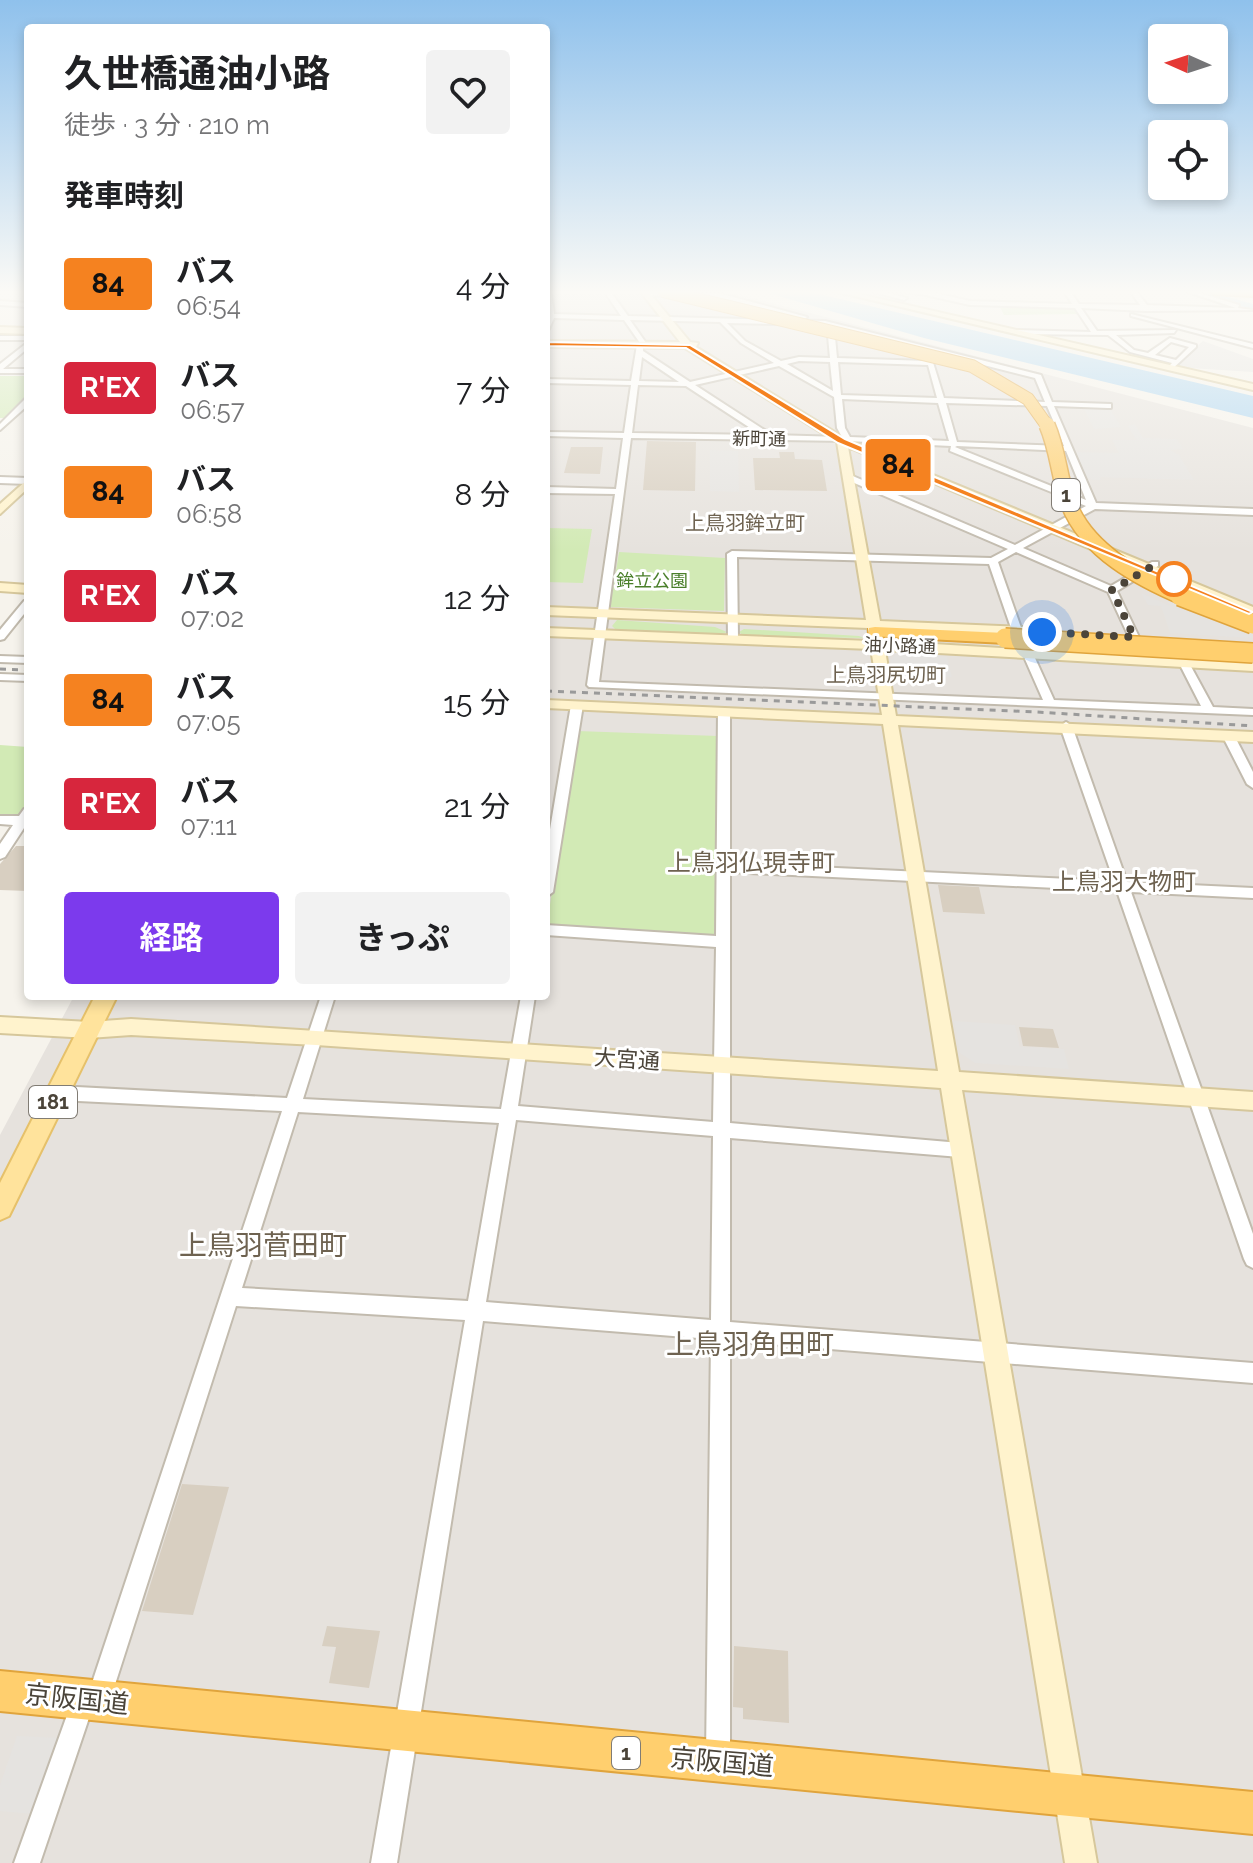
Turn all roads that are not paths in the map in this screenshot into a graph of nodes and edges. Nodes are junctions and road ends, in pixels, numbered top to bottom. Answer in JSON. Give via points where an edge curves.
{"nodes":[{"id":1,"x":637,"y":378,"type":"edge"},
{"id":2,"x":682,"y":378,"type":"edge"},
{"id":3,"x":718,"y":378,"type":"edge"},
{"id":4,"x":742,"y":378,"type":"edge"},
{"id":5,"x":806,"y":378,"type":"edge"},
{"id":6,"x":836,"y":378,"type":"edge"},
{"id":7,"x":934,"y":378,"type":"edge"},
{"id":8,"x":993,"y":378,"type":"edge"},
{"id":9,"x":1038,"y":378,"type":"edge"},
{"id":10,"x":1220,"y":378,"type":"edge"},
{"id":11,"x":550,"y":381,"type":"edge"},
{"id":12,"x":636,"y":383,"type":"junction"},
{"id":13,"x":690,"y":384,"type":"junction"},
{"id":14,"x":1253,"y":387,"type":"edge"},
{"id":15,"x":839,"y":397,"type":"junction"},
{"id":16,"x":941,"y":401,"type":"junction"},
{"id":17,"x":1049,"y":405,"type":"junction"},
{"id":18,"x":24,"y":406,"type":"edge"},
{"id":19,"x":1108,"y":406,"type":"dead end"},
{"id":20,"x":5,"y":419,"type":"edge"},
{"id":21,"x":0,"y":428,"type":"edge"},
{"id":22,"x":550,"y":434,"type":"edge"},
{"id":23,"x":628,"y":436,"type":"junction"},
{"id":24,"x":772,"y":439,"type":"junction"},
{"id":25,"x":844,"y":440,"type":"junction"},
{"id":26,"x":942,"y":445,"type":"junction"},
{"id":27,"x":954,"y":445,"type":"junction"},
{"id":28,"x":1068,"y":449,"type":"junction"},
{"id":29,"x":848,"y":477,"type":"junction"},
{"id":30,"x":0,"y":480,"type":"edge"},
{"id":31,"x":24,"y":482,"type":"edge"},
{"id":32,"x":24,"y":486,"type":"edge"},
{"id":33,"x":550,"y":490,"type":"edge"},
{"id":34,"x":620,"y":492,"type":"junction"},
{"id":35,"x":1093,"y":506,"type":"junction"},
{"id":36,"x":0,"y":511,"type":"edge"},
{"id":37,"x":1253,"y":512,"type":"edge"},
{"id":38,"x":1054,"y":526,"type":"junction"},
{"id":39,"x":1016,"y":549,"type":"junction"},
{"id":40,"x":862,"y":556,"type":"junction"},
{"id":41,"x":993,"y":561,"type":"junction"},
{"id":42,"x":1152,"y":566,"type":"junction"},
{"id":43,"x":0,"y":587,"type":"edge"},
{"id":44,"x":1112,"y":590,"type":"junction"},
{"id":45,"x":24,"y":591,"type":"edge"},
{"id":46,"x":24,"y":592,"type":"edge"},
{"id":47,"x":0,"y":594,"type":"edge"},
{"id":48,"x":1244,"y":604,"type":"edge"},
{"id":49,"x":24,"y":608,"type":"edge"},
{"id":50,"x":550,"y":611,"type":"edge"},
{"id":51,"x":1253,"y":612,"type":"edge"},
{"id":52,"x":601,"y":613,"type":"junction"},
{"id":53,"x":732,"y":622,"type":"junction"},
{"id":54,"x":1253,"y":624,"type":"edge"},
{"id":55,"x":550,"y":632,"type":"edge"},
{"id":56,"x":876,"y":634,"type":"junction"},
{"id":57,"x":1013,"y":634,"type":"junction"},
{"id":58,"x":598,"y":635,"type":"junction"},
{"id":59,"x":0,"y":637,"type":"edge"},
{"id":60,"x":1134,"y":637,"type":"junction"},
{"id":61,"x":1161,"y":638,"type":"junction"},
{"id":62,"x":733,"y":639,"type":"junction"},
{"id":63,"x":1253,"y":645,"type":"edge"},
{"id":64,"x":1028,"y":652,"type":"junction"},
{"id":65,"x":1253,"y":653,"type":"edge"},
{"id":66,"x":0,"y":659,"type":"edge"},
{"id":67,"x":24,"y":660,"type":"edge"},
{"id":68,"x":1176,"y":661,"type":"junction"},
{"id":69,"x":1253,"y":667,"type":"edge"},
{"id":70,"x":0,"y":677,"type":"edge"},
{"id":71,"x":24,"y":678,"type":"edge"},
{"id":72,"x":1050,"y":703,"type":"junction"},
{"id":73,"x":550,"y":704,"type":"edge"},
{"id":74,"x":577,"y":705,"type":"junction"},
{"id":75,"x":890,"y":708,"type":"junction"},
{"id":76,"x":1209,"y":710,"type":"junction"},
{"id":77,"x":724,"y":711,"type":"junction"},
{"id":78,"x":1253,"y":712,"type":"edge"},
{"id":79,"x":1066,"y":726,"type":"junction"},
{"id":80,"x":1228,"y":735,"type":"junction"},
{"id":81,"x":1253,"y":737,"type":"edge"},
{"id":82,"x":1253,"y":784,"type":"edge"},
{"id":83,"x":24,"y":818,"type":"edge"},
{"id":84,"x":0,"y":820,"type":"edge"},
{"id":85,"x":24,"y":821,"type":"edge"},
{"id":86,"x":550,"y":851,"type":"edge"},
{"id":87,"x":0,"y":854,"type":"edge"},
{"id":88,"x":724,"y":867,"type":"junction"},
{"id":89,"x":916,"y":874,"type":"junction"},
{"id":90,"x":1124,"y":887,"type":"junction"},
{"id":91,"x":1253,"y":893,"type":"edge"},
{"id":92,"x":550,"y":930,"type":"edge"},
{"id":93,"x":724,"y":942,"type":"junction"},
{"id":94,"x":104,"y":1000,"type":"edge"},
{"id":95,"x":327,"y":1000,"type":"edge"},
{"id":96,"x":527,"y":1000,"type":"edge"},
{"id":97,"x":0,"y":1025,"type":"edge"},
{"id":98,"x":89,"y":1030,"type":"junction"},
{"id":99,"x":316,"y":1037,"type":"junction"},
{"id":100,"x":518,"y":1051,"type":"junction"},
{"id":101,"x":721,"y":1066,"type":"junction"},
{"id":102,"x":950,"y":1081,"type":"junction"},
{"id":103,"x":58,"y":1093,"type":"junction"},
{"id":104,"x":1196,"y":1097,"type":"junction"},
{"id":105,"x":1253,"y":1101,"type":"edge"},
{"id":106,"x":294,"y":1103,"type":"junction"},
{"id":107,"x":508,"y":1114,"type":"junction"},
{"id":108,"x":722,"y":1127,"type":"junction"},
{"id":109,"x":960,"y":1150,"type":"junction"},
{"id":110,"x":0,"y":1208,"type":"edge"},
{"id":111,"x":1253,"y":1259,"type":"edge"},
{"id":112,"x":229,"y":1296,"type":"junction"},
{"id":113,"x":477,"y":1311,"type":"junction"},
{"id":114,"x":722,"y":1330,"type":"junction"},
{"id":115,"x":995,"y":1353,"type":"junction"},
{"id":116,"x":1253,"y":1373,"type":"edge"},
{"id":117,"x":0,"y":1691,"type":"edge"},
{"id":118,"x":90,"y":1700,"type":"junction"},
{"id":119,"x":407,"y":1732,"type":"junction"},
{"id":120,"x":718,"y":1762,"type":"junction"},
{"id":121,"x":1069,"y":1795,"type":"junction"},
{"id":122,"x":1253,"y":1813,"type":"edge"},
{"id":123,"x":27,"y":1863,"type":"edge"},
{"id":124,"x":384,"y":1863,"type":"edge"},
{"id":125,"x":1081,"y":1863,"type":"edge"}],
"edges":[{"from":1,"to":12,"type":"street"},
{"from":2,"to":13,"type":"street"},
{"from":3,"to":13,"type":"street"},
{"from":4,"to":25,"type":"street"},
{"from":5,"to":15,"type":"street"},
{"from":6,"to":15,"type":"street"},
{"from":7,"to":16,"type":"street"},
{"from":8,"to":54,"type":"highway","number":"1","bridge":true,"via":[[1028,398],[1050,431],[1072,512],[1095,542],[1156,584]]},
{"from":9,"to":17,"type":"street"},
{"from":10,"to":14,"type":"street"},
{"from":11,"to":12,"type":"street"},
{"from":12,"to":13,"type":"street"},
{"from":12,"to":23,"type":"street"},
{"from":13,"to":24,"type":"street"},
{"from":15,"to":16,"type":"street"},
{"from":15,"to":25,"type":"street"},
{"from":16,"to":17,"type":"street"},
{"from":16,"to":27,"type":"street"},
{"from":17,"to":19,"type":"street"},
{"from":17,"to":28,"type":"street"},
{"from":18,"to":20,"type":"street"},
{"from":20,"to":21,"type":"street"},
{"from":22,"to":23,"type":"street","name":"新町通"},
{"from":23,"to":24,"type":"street","name":"新町通"},
{"from":23,"to":34,"type":"street"},
{"from":24,"to":25,"type":"street","name":"新町通"},
{"from":25,"to":26,"type":"street","name":"新町通"},
{"from":25,"to":29,"type":"street"},
{"from":25,"to":38,"type":"street"},
{"from":26,"to":27,"type":"street","name":"新町通"},
{"from":26,"to":35,"type":"street"},
{"from":27,"to":28,"type":"street","name":"新町通"},
{"from":28,"to":35,"type":"street"},
{"from":29,"to":39,"type":"street"},
{"from":29,"to":40,"type":"street"},
{"from":30,"to":31,"type":"street"},
{"from":32,"to":36,"type":"street"},
{"from":33,"to":34,"type":"street"},
{"from":34,"to":52,"type":"street"},
{"from":35,"to":37,"type":"street"},
{"from":35,"to":38,"type":"street"},
{"from":38,"to":39,"type":"street"},
{"from":38,"to":42,"type":"street"},
{"from":39,"to":41,"type":"street"},
{"from":39,"to":44,"type":"street"},
{"from":40,"to":41,"type":"street"},
{"from":40,"to":53,"type":"street","via":[[732,554]]},
{"from":40,"to":56,"type":"street"},
{"from":41,"to":57,"type":"street"},
{"from":42,"to":44,"type":"street"},
{"from":42,"to":48,"type":"street"},
{"from":43,"to":45,"type":"street"},
{"from":44,"to":60,"type":"street"},
{"from":46,"to":47,"type":"street"},
{"from":48,"to":51,"type":"street"},
{"from":49,"to":59,"type":"street"},
{"from":50,"to":52,"type":"street"},
{"from":52,"to":53,"type":"street"},
{"from":52,"to":58,"type":"street"},
{"from":53,"to":56,"type":"street"},
{"from":53,"to":62,"type":"street"},
{"from":55,"to":58,"type":"street","name":"油小路通"},
{"from":56,"to":57,"type":"highway"},
{"from":56,"to":62,"type":"street","name":"油小路通"},
{"from":56,"to":64,"type":"street","name":"油小路通"},
{"from":56,"to":75,"type":"street"},
{"from":57,"to":60,"type":"street"},
{"from":57,"to":64,"type":"street"},
{"from":57,"to":65,"type":"highway","bridge":true},
{"from":58,"to":62,"type":"street","name":"油小路通"},
{"from":58,"to":75,"type":"street","via":[[593,685]]},
{"from":60,"to":61,"type":"street"},
{"from":61,"to":63,"type":"street"},
{"from":61,"to":68,"type":"street"},
{"from":64,"to":68,"type":"street","name":"油小路通"},
{"from":64,"to":72,"type":"street"},
{"from":66,"to":67,"type":"street"},
{"from":68,"to":69,"type":"street","name":"油小路通"},
{"from":68,"to":76,"type":"street"},
{"from":70,"to":71,"type":"street"},
{"from":72,"to":75,"type":"street"},
{"from":72,"to":76,"type":"street"},
{"from":73,"to":74,"type":"street"},
{"from":74,"to":77,"type":"street"},
{"from":74,"to":86,"type":"street"},
{"from":75,"to":77,"type":"street"},
{"from":75,"to":79,"type":"street"},
{"from":75,"to":89,"type":"street"},
{"from":76,"to":78,"type":"street"},
{"from":77,"to":88,"type":"street"},
{"from":79,"to":80,"type":"street"},
{"from":79,"to":90,"type":"street"},
{"from":80,"to":81,"type":"street"},
{"from":80,"to":82,"type":"street"},
{"from":83,"to":84,"type":"street"},
{"from":85,"to":87,"type":"street"},
{"from":88,"to":89,"type":"street"},
{"from":88,"to":93,"type":"street"},
{"from":89,"to":90,"type":"street"},
{"from":89,"to":102,"type":"street"},
{"from":90,"to":91,"type":"street"},
{"from":90,"to":104,"type":"street"},
{"from":92,"to":93,"type":"street"},
{"from":93,"to":101,"type":"street"},
{"from":94,"to":98,"type":"main road","number":"181"},
{"from":95,"to":99,"type":"street"},
{"from":96,"to":100,"type":"street"},
{"from":97,"to":98,"type":"street","name":"大宮通"},
{"from":98,"to":99,"type":"street","name":"大宮通","via":[[131,1027]]},
{"from":98,"to":103,"type":"main road","number":"181"},
{"from":99,"to":100,"type":"street","name":"大宮通"},
{"from":99,"to":106,"type":"street"},
{"from":100,"to":101,"type":"street","name":"大宮通"},
{"from":100,"to":107,"type":"street"},
{"from":101,"to":102,"type":"street","name":"大宮通"},
{"from":101,"to":108,"type":"street"},
{"from":102,"to":104,"type":"street","name":"大宮通"},
{"from":102,"to":109,"type":"street"},
{"from":103,"to":106,"type":"street"},
{"from":103,"to":110,"type":"main road","number":"181"},
{"from":104,"to":105,"type":"street","name":"大宮通"},
{"from":104,"to":111,"type":"street"},
{"from":106,"to":107,"type":"street"},
{"from":106,"to":112,"type":"street"},
{"from":107,"to":108,"type":"street"},
{"from":107,"to":113,"type":"street"},
{"from":108,"to":109,"type":"street"},
{"from":108,"to":114,"type":"street"},
{"from":109,"to":115,"type":"street"},
{"from":112,"to":113,"type":"street"},
{"from":112,"to":118,"type":"street"},
{"from":113,"to":114,"type":"street"},
{"from":113,"to":119,"type":"street"},
{"from":114,"to":115,"type":"street"},
{"from":114,"to":120,"type":"street"},
{"from":115,"to":116,"type":"street"},
{"from":115,"to":121,"type":"street"},
{"from":117,"to":118,"type":"highway","name":"京阪国道","number":"1"},
{"from":118,"to":119,"type":"highway","name":"京阪国道","number":"1"},
{"from":118,"to":123,"type":"street"},
{"from":119,"to":120,"type":"highway","name":"京阪国道","number":"1"},
{"from":119,"to":124,"type":"street"},
{"from":120,"to":121,"type":"highway","name":"京阪国道","number":"1"},
{"from":121,"to":122,"type":"highway","name":"京阪国道","number":"1"},
{"from":121,"to":125,"type":"street"}]}
